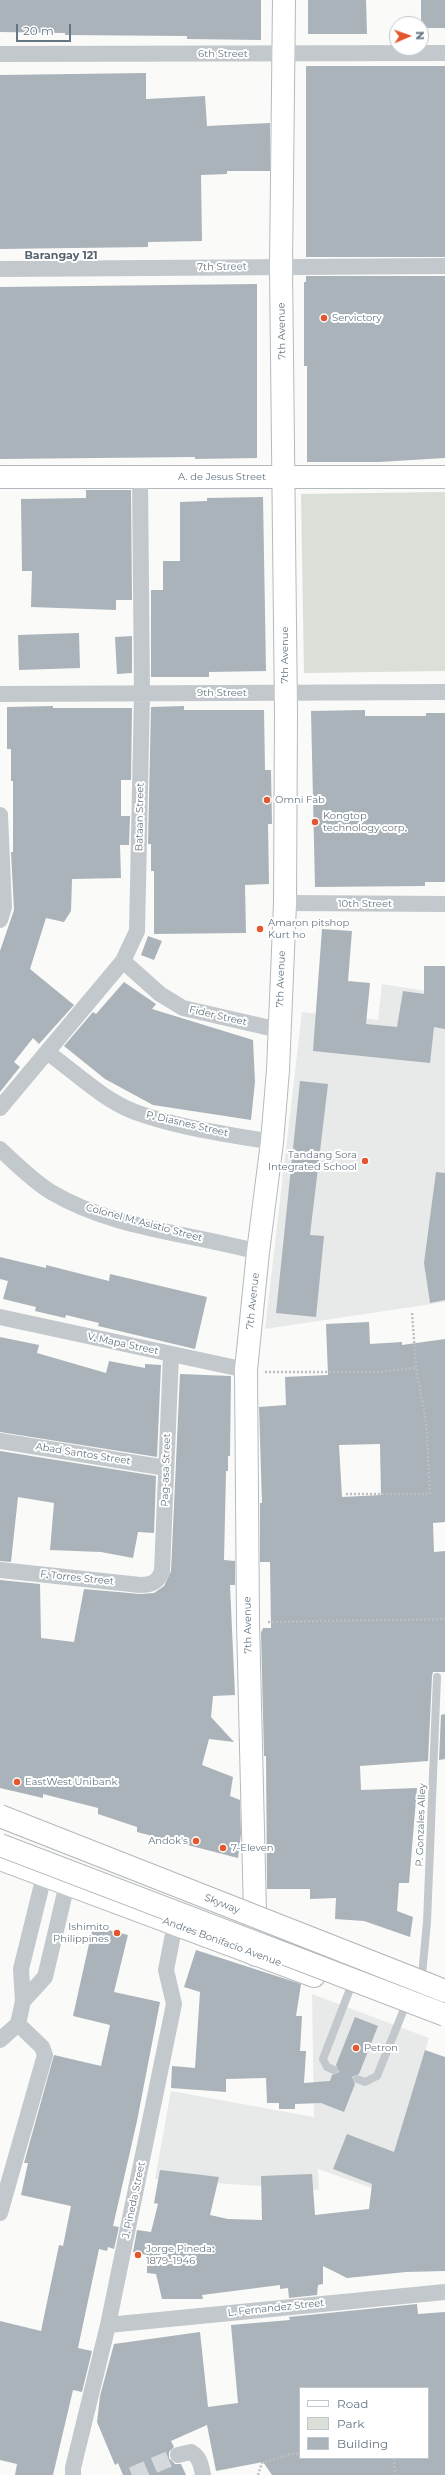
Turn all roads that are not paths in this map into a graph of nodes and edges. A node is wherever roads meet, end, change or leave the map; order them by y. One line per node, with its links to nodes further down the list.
1 (284, 0): 4 (main road, 7th Avenue)
2 (445, 53): 4 (street, 6th Street)
3 (0, 54): 4 (street, 6th Street)
4 (283, 54): 6 (main road, 7th Avenue)
5 (445, 266): 6 (street, 7th Street)
6 (281, 267): 7 (street, 7th Street); 9 (main road, 7th Avenue)
7 (0, 269)
8 (140, 477): 9 (main road, A. de Jesus Street); 11 (main road, A. de Jesus Street); 15 (street, Bataan Street)
9 (284, 477): 10 (main road, A. de Jesus Street); 13 (main road, 7th Avenue)
10 (445, 477)
11 (0, 478)
12 (445, 692): 13 (street, 9th Street)
13 (285, 693): 15 (street, 9th Street); 17 (main road, 7th Avenue)
14 (0, 694): 15 (street, 9th Street)
15 (142, 694): 20 (street, Bataan Street)
16 (0, 815): 19 (street)
17 (284, 904): 18 (street, 10th Street); 21 (main road, 7th Avenue)
18 (445, 904)
19 (0, 920)
20 (123, 961): 21 (street, Fider Street); 22 (street, Bataan Street)
21 (279, 1030): 24 (main road, 7th Avenue)
22 (48, 1052): 23 (street, Bataan Street); 24 (street, P. Diasnes Street)
23 (0, 1108)
24 (272, 1142): 26 (main road, 7th Avenue)
25 (0, 1149): 26 (street, Colonel M. Asistio Street)
26 (258, 1252): 29 (main road, 7th Avenue)
27 (0, 1318): 28 (street, V. Mapa Street)
28 (171, 1355): 29 (street, V. Mapa Street); 31 (street, Pag-asa Street)
29 (246, 1370): 40 (main road, 7th Avenue)
30 (0, 1441): 31 (street, Abad Santos Street)
31 (166, 1468): 33 (street, Pag-asa Street)
32 (0, 1570): 33 (street, F. Torres Street)
33 (154, 1583)
34 (437, 1677): 43 (lane, P. Gonzales Alley)
35 (0, 1817): 40 (main road); 46 (main road, Skyway, bridge)
36 (0, 1845): 49 (main road, bridge)
37 (0, 1858): 38 (main road, Andres Bonifacio Avenue)
38 (44, 1876): 39 (main road, Andres Bonifacio Avenue); 47 (street)
39 (67, 1884): 41 (main road, Andres Bonifacio Avenue); 47 (street)
40 (255, 1913): 42 (main road, 7th Avenue); 43 (main road)
41 (174, 1924): 42 (main road, Andres Bonifacio Avenue); 57 (street, J. Pineda Street)
42 (256, 1955): 45 (main road, Andres Bonifacio Avenue)
43 (422, 1975): 44 (main road)
44 (445, 1983)
45 (350, 1989): 48 (main road, Andres Bonifacio Avenue); 53 (lane)
46 (445, 1991)
47 (23, 2001): 50 (street)
48 (404, 2009): 51 (main road, Andres Bonifacio Avenue); 54 (lane)
49 (445, 2015)
50 (18, 2024): 52 (street); 55 (street)
51 (445, 2025)
52 (0, 2040)
53 (334, 2070)
54 (357, 2079)
55 (0, 2213)
56 (445, 2292): 57 (street, L. Fernandez Street)
57 (108, 2325): 59 (street, J. Pineda Street)
58 (178, 2455): 60 (street)
59 (73, 2475)
60 (203, 2475)

